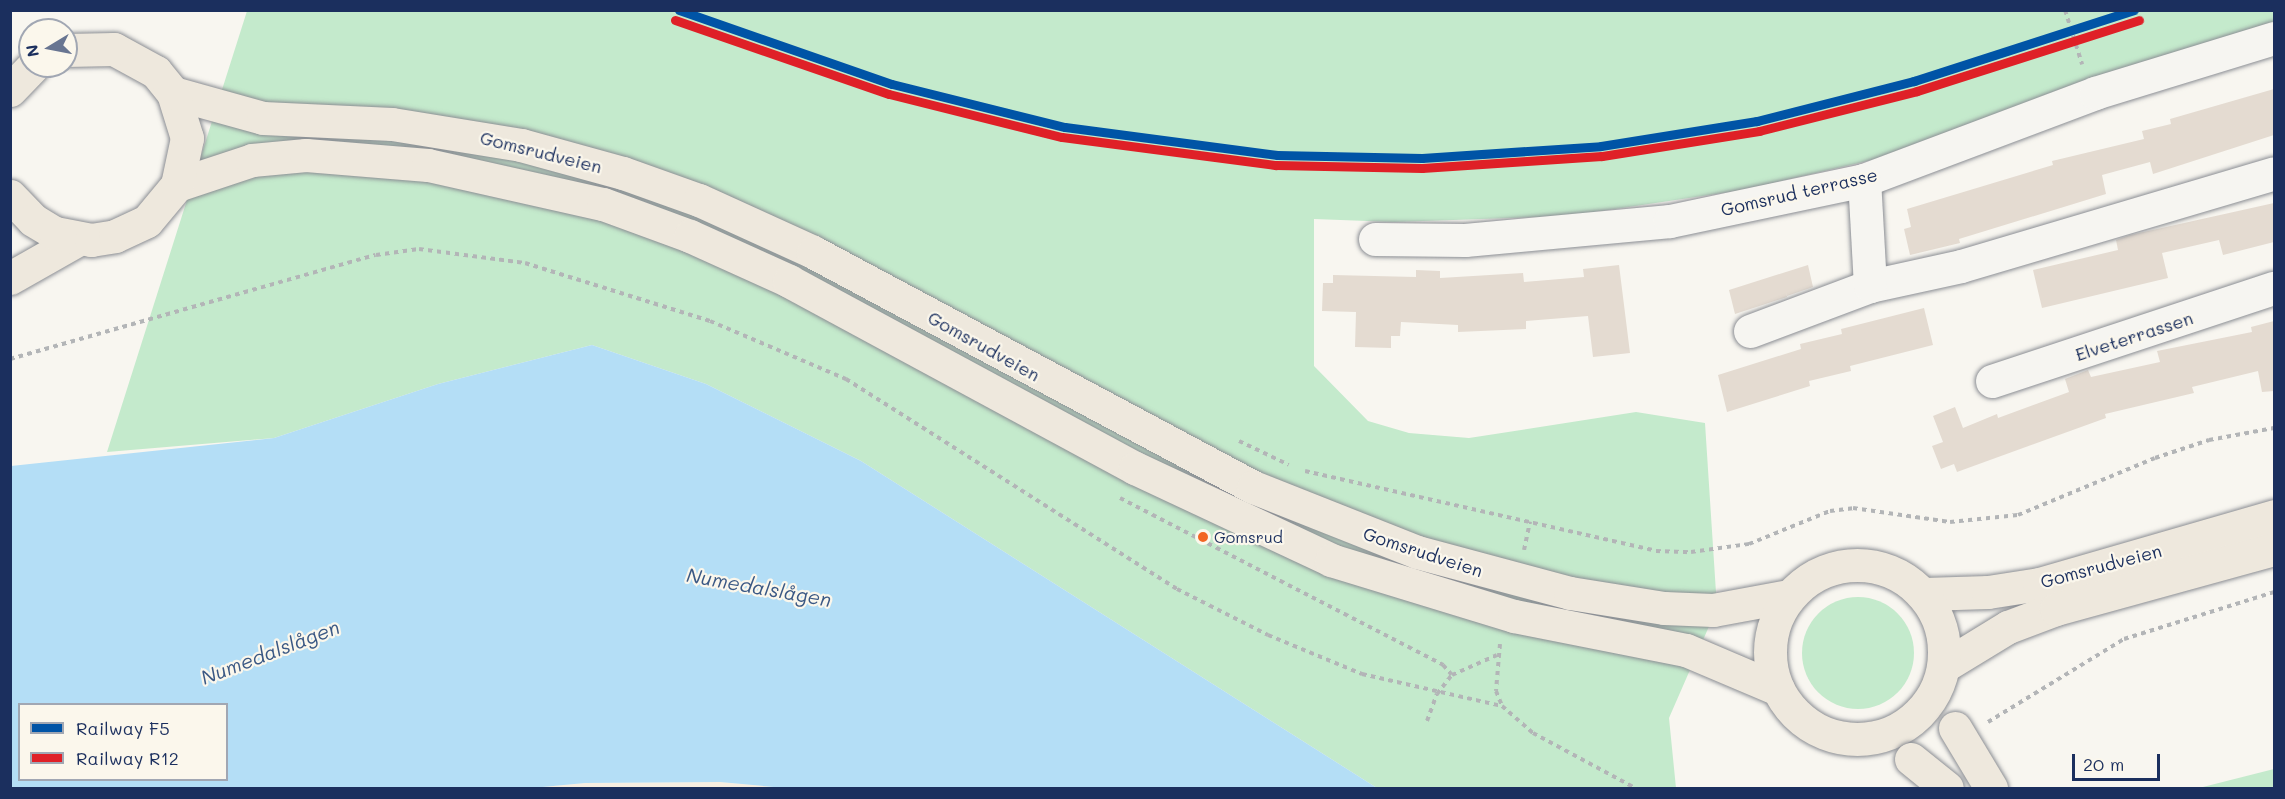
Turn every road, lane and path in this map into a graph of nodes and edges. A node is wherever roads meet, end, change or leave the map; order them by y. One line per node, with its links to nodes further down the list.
1 (2065, 10): 7 (path)
2 (2274, 38): 7 (street, Gomsrud terrasse)
3 (78, 50): 6 (main road)
4 (22, 78): 5 (main road)
5 (10, 90)
6 (173, 93): 10 (main road); 29 (main road, Gomsrudveien)
7 (2095, 93): 9 (street, Gomsrud terrasse)
8 (2274, 173): 15 (street)
9 (1864, 180): 13 (street, Gomsrud terrasse); 15 (street)
10 (177, 185): 12 (main road); 34 (main road, Gomsrudveien)
11 (10, 196): 12 (main road)
12 (78, 239): 14 (main road)
13 (1375, 239)
14 (10, 278)
15 (1870, 286): 17 (street)
16 (2274, 288): 19 (street, Elveterrassen)
17 (1750, 331)
18 (10, 359): 35 (path)
19 (1992, 381)
20 (2274, 428): 24 (path)
21 (1227, 435): 24 (path)
22 (1116, 496): 33 (path)
23 (2274, 516): 28 (main road, Gomsrudveien)
24 (1530, 522): 26 (path)
25 (2274, 549): 32 (main road, Gomsrudveien)
26 (1523, 556)
27 (2274, 592): 38 (path)
28 (1924, 594): 29 (main road); 32 (main road)
29 (1790, 596): 34 (main road)
30 (1501, 640): 31 (path)
31 (1497, 655): 33 (path); 36 (path)
32 (1942, 672): 38 (main road); 39 (main road)
33 (1452, 675): 35 (path)
34 (1778, 689): 39 (main road)
35 (1437, 694): 36 (path); 37 (path)
36 (1502, 706): 40 (path)
37 (1426, 721)
38 (1970, 726): 42 (main road, bridge)
39 (1869, 739): 41 (main road, bridge)
40 (1635, 789)
41 (1947, 789)
42 (1991, 789)

